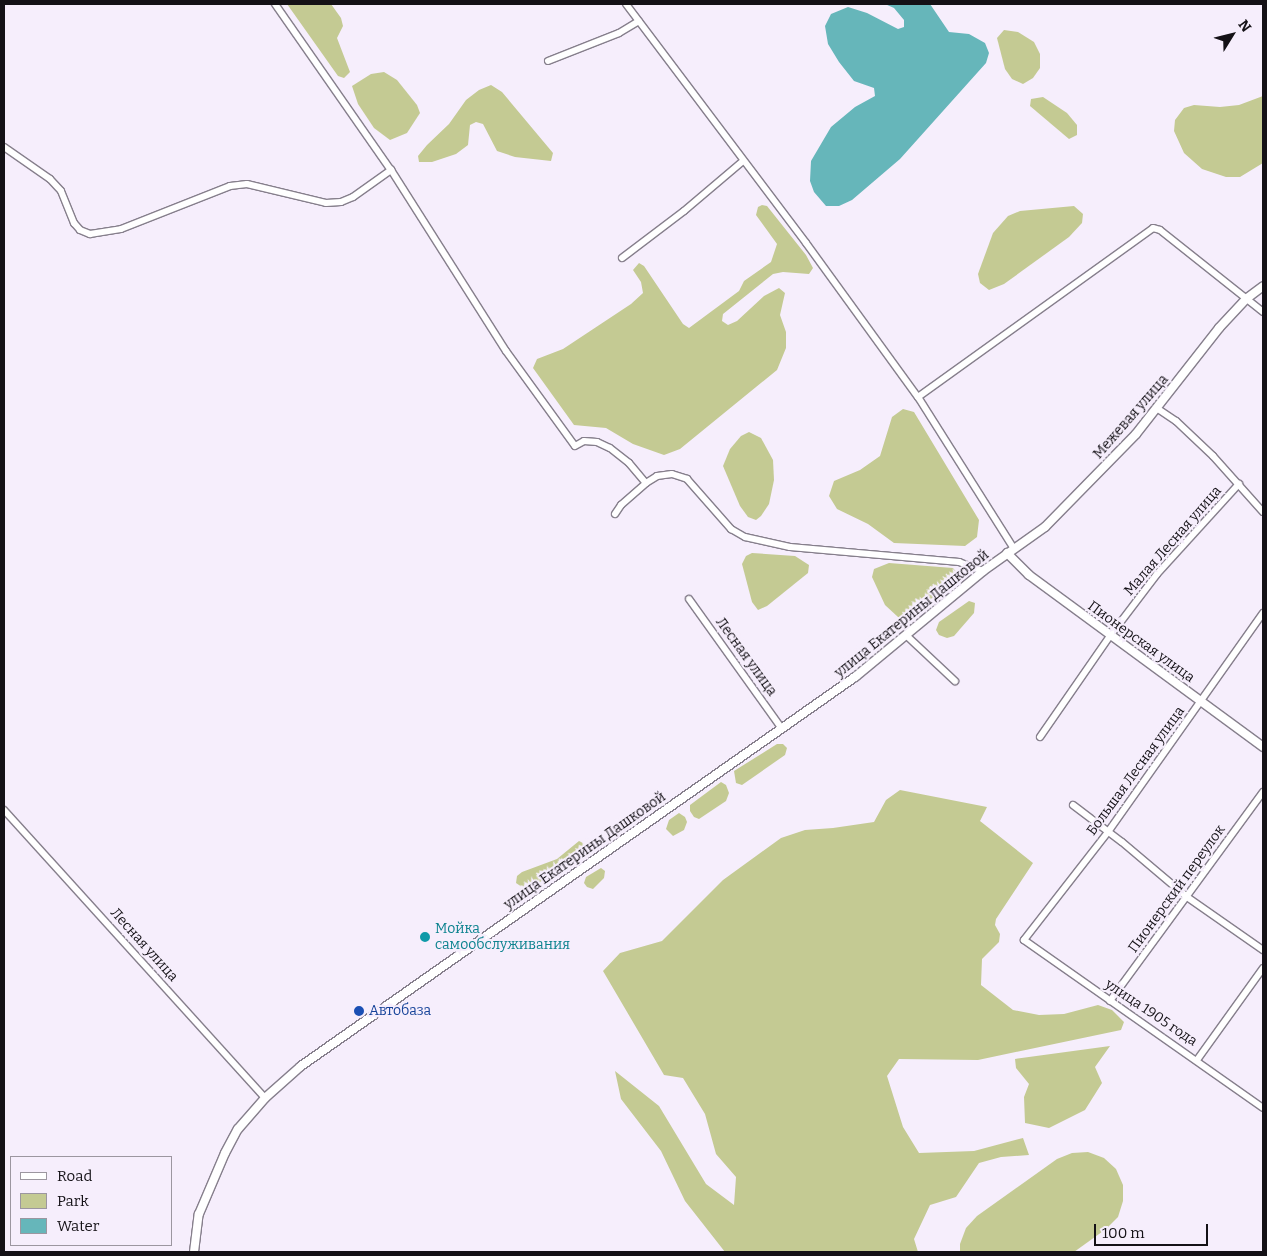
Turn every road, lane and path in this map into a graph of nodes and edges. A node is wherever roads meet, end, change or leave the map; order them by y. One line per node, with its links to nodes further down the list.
1 (275, 4): 7 (street)
2 (626, 4): 3 (street)
3 (639, 21): 4 (street); 6 (street)
4 (548, 61)
5 (4, 147): 7 (street)
6 (743, 161): 8 (street); 12 (street)
7 (391, 170): 14 (street)
8 (622, 258)
9 (1263, 286): 10 (street, Межевая улица)
10 (1246, 299): 11 (street); 12 (street); 13 (street, Межевая улица)
11 (1263, 312)
12 (918, 398): 18 (street)
13 (1158, 409): 15 (street); 18 (street, Межевая улица)
14 (646, 483): 17 (street); 19 (street)
15 (1239, 484): 16 (street); 23 (street, Малая Лесная улица)
16 (1263, 512)
17 (615, 514)
18 (1011, 551): 19 (street, улица Екатерины Дашковой); 23 (street, Пионерская улица)
19 (983, 571): 22 (street, улица Екатерины Дашковой)
20 (689, 599): 26 (street, Лесная улица)
21 (1263, 614): 25 (street, Большая Лесная улица)
22 (907, 636): 24 (street); 26 (street, улица Екатерины Дашковой)
23 (1110, 636): 25 (street, Пионерская улица); 27 (street, Малая Лесная улица)
24 (955, 681)
25 (1202, 702): 28 (street, Пионерская улица); 32 (street, Большая Лесная улица)
26 (782, 729): 39 (street, улица Екатерины Дашковой)
27 (1040, 737)
28 (1263, 747)
29 (1263, 792): 33 (street, Пионерский переулок)
30 (1073, 805): 32 (street)
31 (4, 810): 39 (street, Лесная улица)
32 (1108, 832): 33 (street); 34 (street, Большая Лесная улица)
33 (1187, 897): 35 (street); 37 (street, Пионерский переулок)
34 (1024, 940): 37 (street, улица 1905 года)
35 (1263, 950)
36 (1263, 968): 38 (street)
37 (1110, 1001): 38 (street, улица 1905 года)
38 (1197, 1060): 40 (street, улица 1905 года)
39 (265, 1098): 41 (street, улица Екатерины Дашковой)
40 (1263, 1108)
41 (194, 1252)

